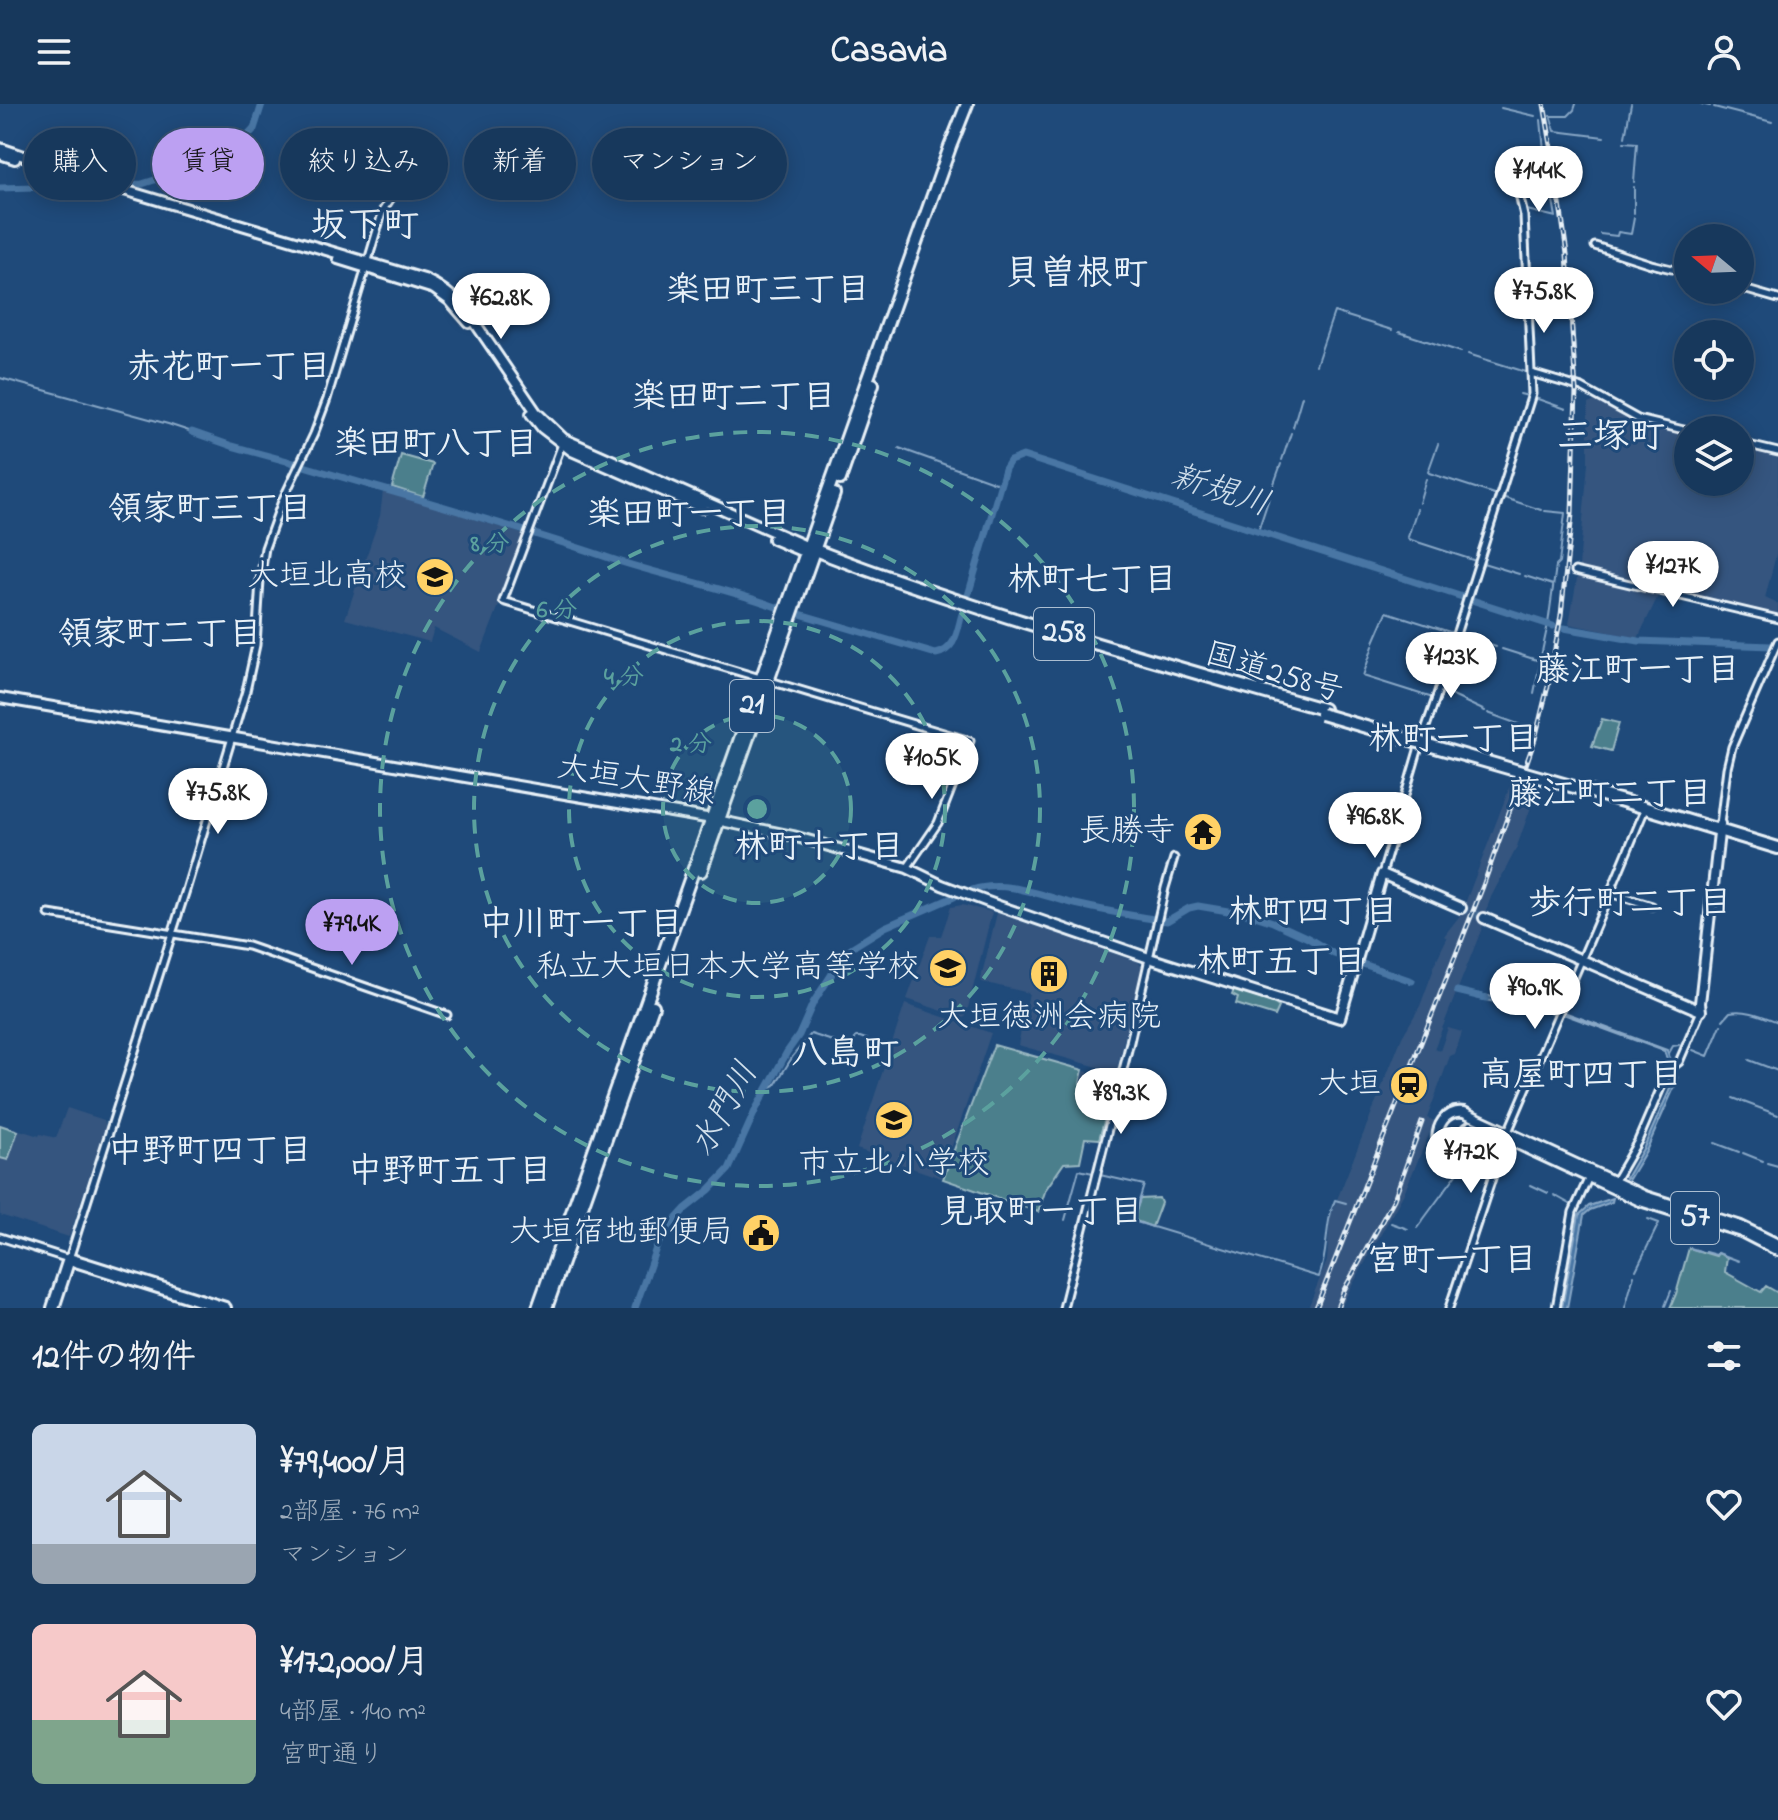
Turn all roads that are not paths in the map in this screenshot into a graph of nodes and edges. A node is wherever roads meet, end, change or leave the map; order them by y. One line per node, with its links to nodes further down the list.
1 (967, 104): 20 (highway, 21)
2 (974, 104): 20 (highway, 21)
3 (0, 148): 5 (main road)
4 (0, 154): 6 (main road)
5 (24, 158)
6 (24, 161)
7 (1514, 171): 15 (street)
8 (136, 196): 11 (main road)
9 (390, 200): 11 (street)
10 (1595, 246): 12 (street)
11 (367, 265): 17 (main road); 26 (street)
12 (1674, 270)
13 (1754, 292): 14 (street)
14 (1778, 299)
15 (1531, 373): 16 (street); 35 (street)
16 (1674, 428)
17 (563, 442): 20 (main road); 24 (street)
18 (1754, 446): 19 (street)
19 (1778, 452)
20 (810, 552): 24 (highway, 21); 27 (highway, 国道258号 / 258, bridge)
21 (1575, 571): 22 (street)
22 (1778, 619)
23 (1777, 645): 30 (street)
24 (765, 680): 29 (highway, 21); 34 (street)
25 (0, 698): 26 (main road, 大垣大野線)
26 (233, 737): 29 (main road, 大垣大野線); 41 (street)
27 (1626, 800): 28 (highway, 国道258号 / 258); 30 (highway, 国道258号 / 258)
28 (1645, 808): 30 (highway, 国道258号 / 258); 36 (street)
29 (715, 820): 34 (main road, 大垣大野線); 56 (highway, 21); 57 (highway, 21)
30 (1720, 827): 31 (highway, 国道258号 / 258); 32 (highway, 国道258号 / 258); 44 (main road)
31 (1778, 842)
32 (1778, 848)
33 (1174, 858): 42 (street)
34 (907, 868): 42 (main road, 大垣大野線)
35 (1382, 874): 38 (main road); 42 (main road, 大垣大野線)
36 (1610, 893): 37 (street); 43 (street)
37 (1652, 906)
38 (1461, 908)
39 (49, 914): 41 (street)
40 (1484, 918): 43 (main road)
41 (173, 933): 45 (street); 53 (street)
42 (1149, 958): 58 (street)
43 (1582, 959): 44 (main road); 47 (street)
44 (1701, 1011): 49 (street)
45 (447, 1015)
46 (1474, 1122): 46 (main road); 47 (main road, 57)
47 (1507, 1136): 48 (main road, 57); 59 (street)
48 (1590, 1175): 49 (main road, 57); 60 (street)
49 (1613, 1186): 51 (main road, 57); 52 (main road, 57)
50 (0, 1237): 53 (street)
51 (1778, 1244)
52 (1778, 1251)
53 (69, 1259): 54 (highway); 55 (highway)
54 (53, 1308)
55 (225, 1308)
56 (538, 1308)
57 (546, 1308)
58 (1063, 1308)
59 (1449, 1308)
60 (1556, 1308)

